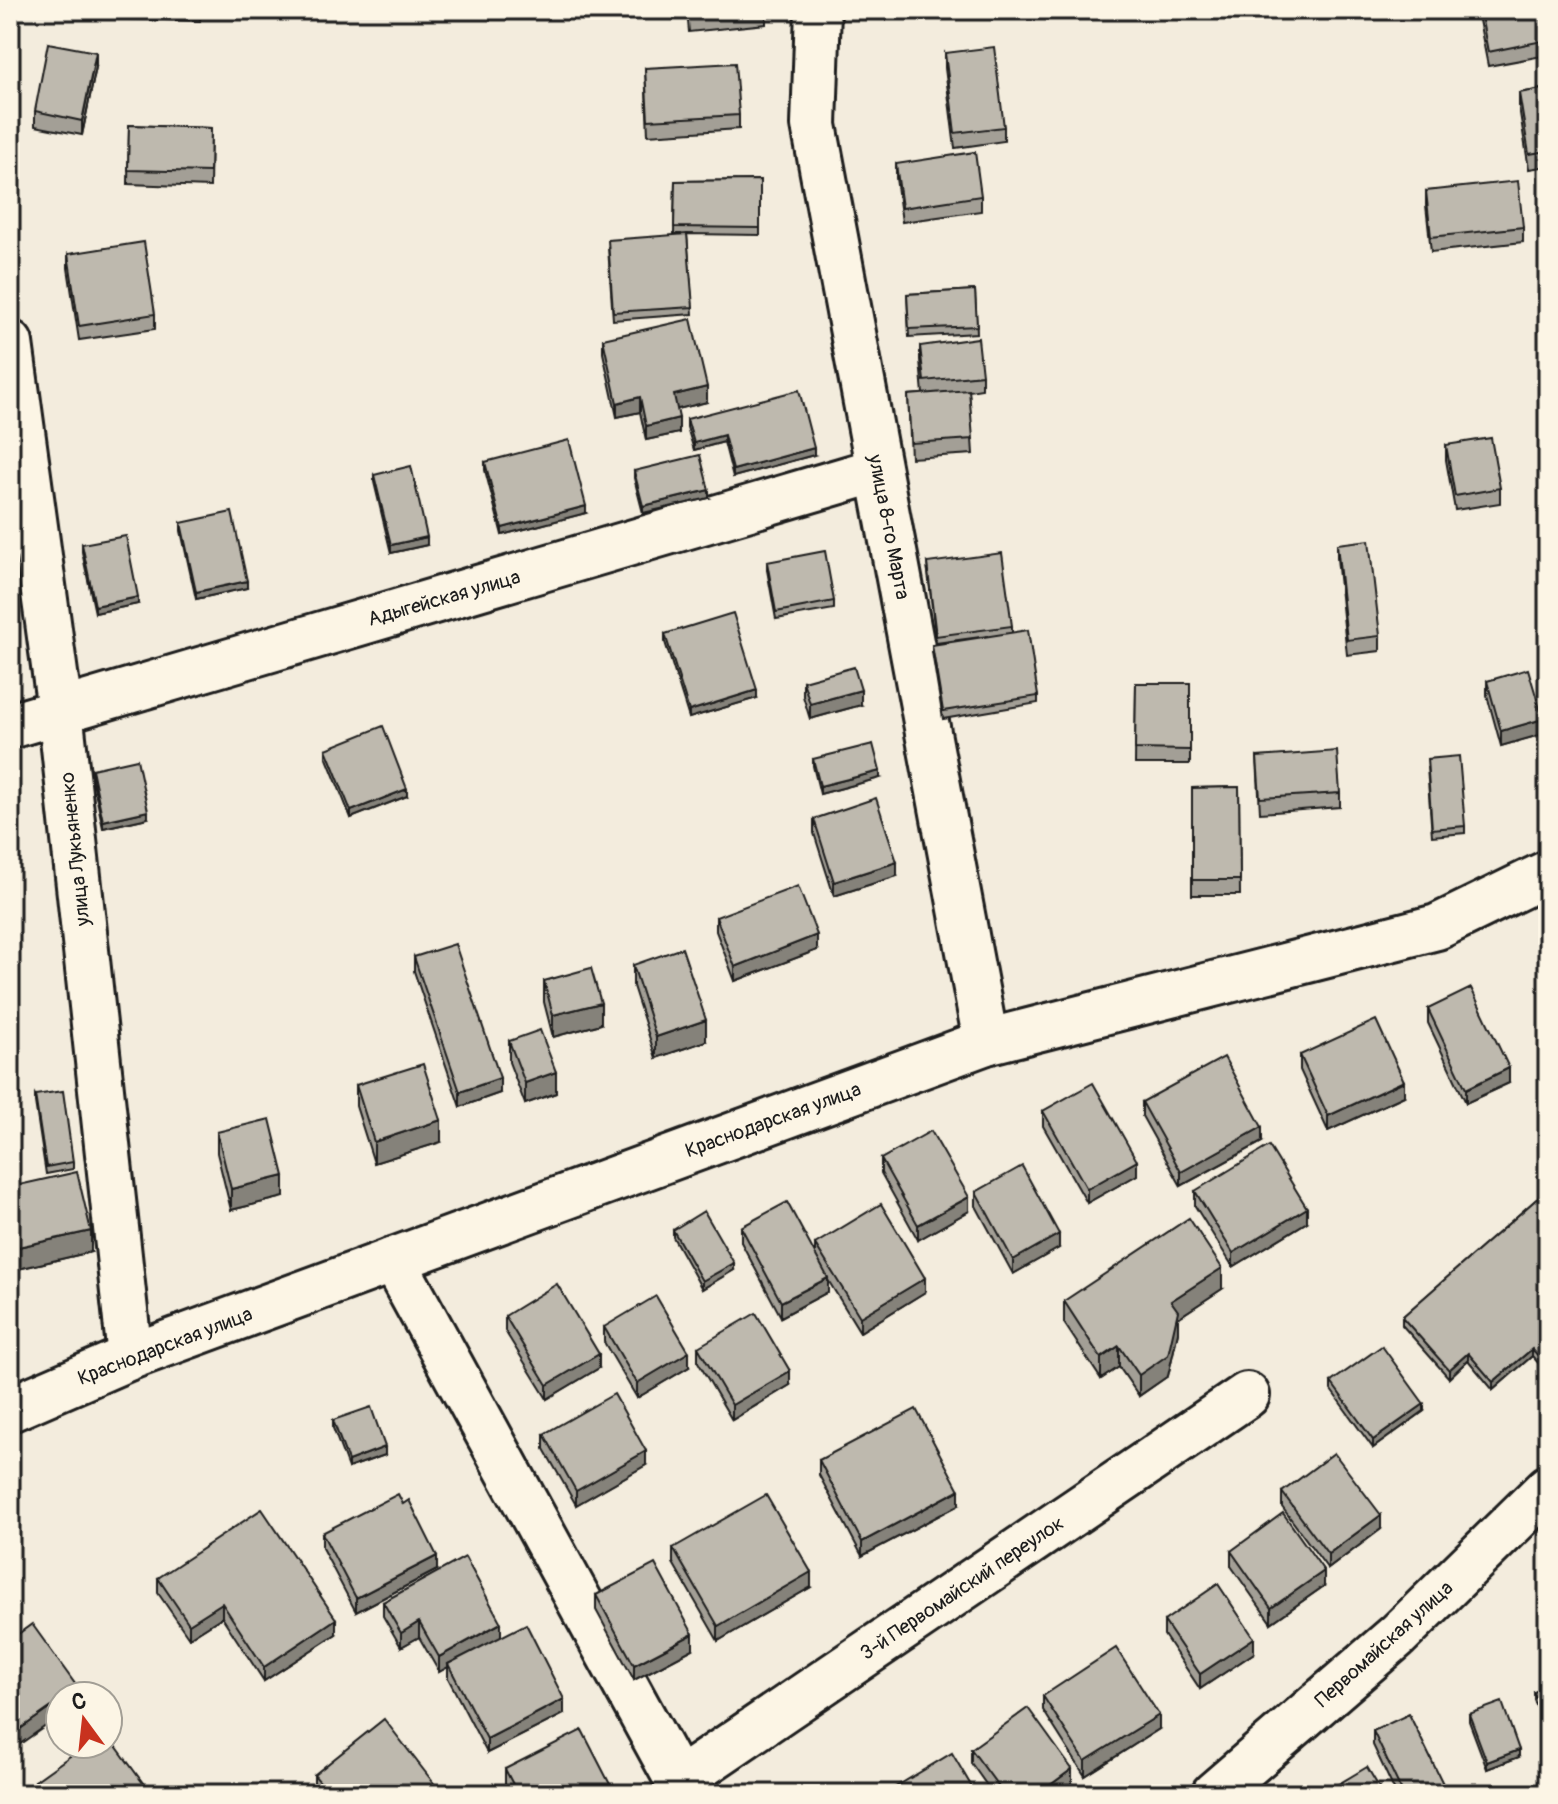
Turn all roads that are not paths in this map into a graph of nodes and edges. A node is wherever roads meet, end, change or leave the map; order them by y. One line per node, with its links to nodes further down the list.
1 (818, 10): 3 (street, улица 8-го Марта)
2 (10, 343): 4 (street, улица Лукьяненко)
3 (878, 470): 4 (street, Адыгейская улица); 7 (street, улица 8-го Марта)
4 (60, 710): 5 (street, Адыгейская улица); 9 (street, улица Лукьяненко)
5 (10, 726)
6 (1548, 873): 7 (street, Краснодарская улица)
7 (986, 1042): 8 (street, Краснодарская улица)
8 (393, 1260): 9 (street, Краснодарская улица); 13 (street)
9 (130, 1357): 11 (street, Краснодарская улица)
10 (1247, 1395): 13 (street, 3-й Первомайский переулок)
11 (10, 1409)
12 (1548, 1488): 14 (street, Первомайская улица)
13 (681, 1788)
14 (1214, 1794)

